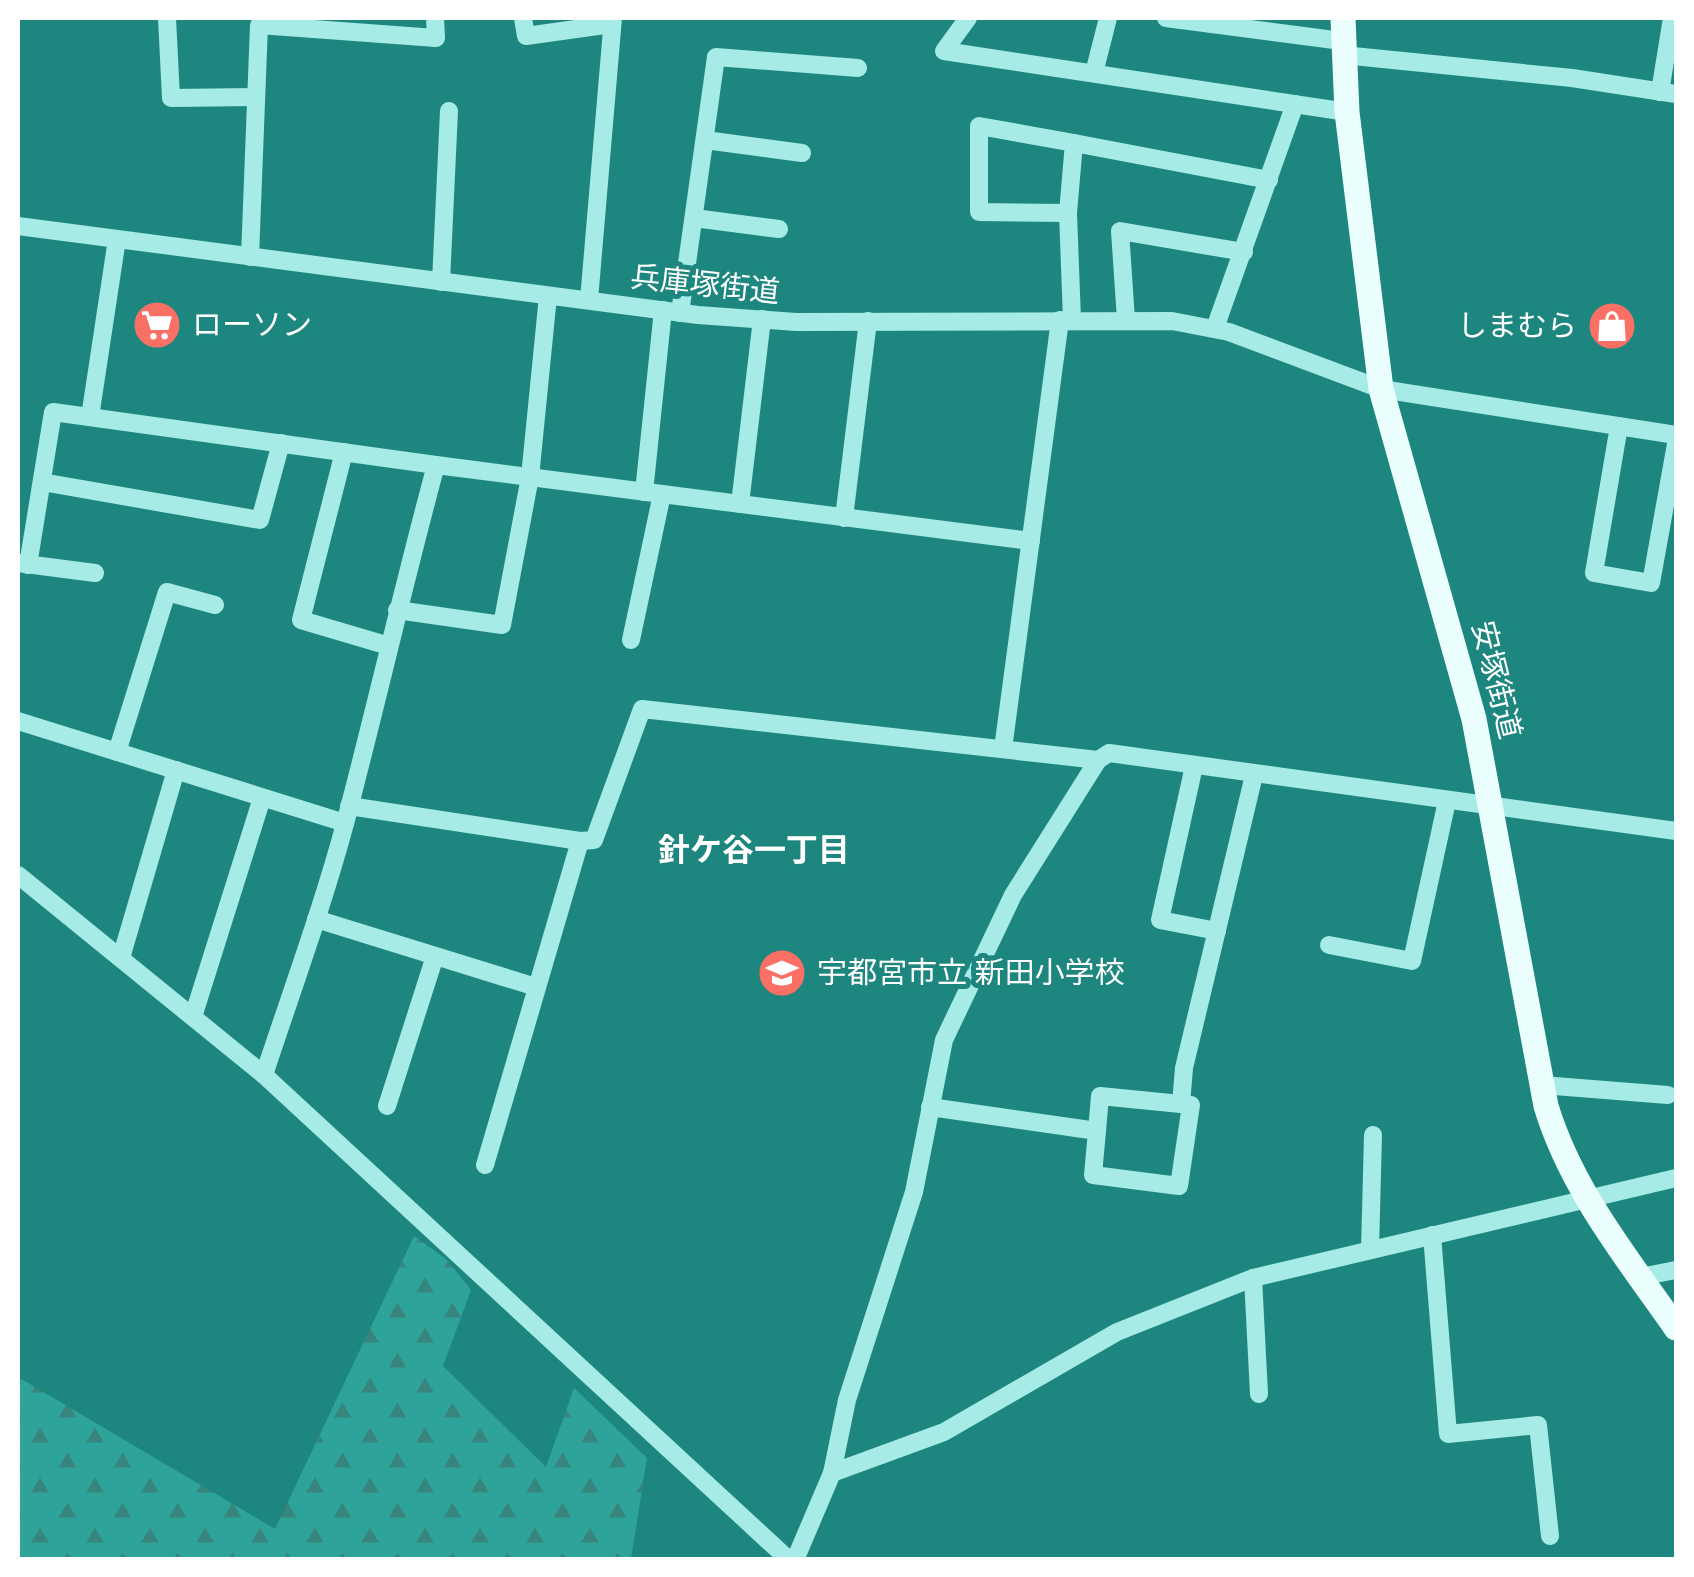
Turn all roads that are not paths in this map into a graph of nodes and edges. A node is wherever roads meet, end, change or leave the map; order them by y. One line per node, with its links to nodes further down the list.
1 (166, 18): 15 (street)
2 (435, 18): 10 (street)
3 (523, 18): 9 (street)
4 (968, 18): 13 (street)
5 (1108, 18): 13 (street)
6 (1166, 18): 11 (street)
7 (1672, 18): 14 (street)
8 (259, 21): 10 (street); 15 (street)
9 (612, 21): 32 (street)
10 (338, 24)
11 (1343, 38): 14 (street); 18 (main road, 安塚街道)
12 (858, 68): 19 (street)
13 (1094, 74): 16 (street)
14 (1668, 93)
15 (256, 98): 29 (street)
16 (1295, 104): 18 (street); 22 (street)
17 (449, 111): 30 (street)
18 (1347, 112): 39 (main road, 安塚街道)
19 (705, 140): 21 (street); 24 (street)
20 (1074, 143): 22 (street); 23 (street); 23 (street)
21 (802, 153)
22 (1269, 180): 28 (street)
23 (1068, 213): 35 (street)
24 (694, 218): 26 (street); 33 (street)
25 (18, 226): 27 (street, 兵庫塚街道)
26 (779, 229)
27 (117, 239): 29 (street, 兵庫塚街道); 40 (street)
28 (1244, 252): 36 (street); 38 (street)
29 (250, 257): 30 (street, 兵庫塚街道)
30 (441, 282): 31 (street, 兵庫塚街道)
31 (548, 296): 32 (street, 兵庫塚街道); 47 (street)
32 (589, 300): 33 (street, 兵庫塚街道)
33 (672, 312): 34 (street, 兵庫塚街道); 49 (street)
34 (762, 320): 37 (street, 兵庫塚街道); 50 (street)
35 (1066, 320): 36 (street, 兵庫塚街道); 37 (street, 兵庫塚街道); 52 (street)
36 (1126, 320): 38 (street, 兵庫塚街道)
37 (868, 322): 51 (street)
38 (1215, 328): 39 (street, 兵庫塚街道)
39 (1381, 389): 41 (street, 兵庫塚街道); 68 (main road, 安塚街道)
40 (90, 417): 43 (street); 48 (street)
41 (1620, 426): 42 (street, 兵庫塚街道); 44 (street)
42 (1676, 434)
43 (281, 444): 45 (street); 48 (street)
44 (1676, 444)
45 (344, 452): 46 (street); 58 (street)
46 (436, 465): 47 (street); 56 (street)
47 (530, 476): 49 (street); 56 (street)
48 (42, 482): 53 (street)
49 (653, 493): 50 (street); 57 (street)
50 (740, 504): 51 (street)
51 (844, 518): 52 (street)
52 (1031, 542): 60 (street)
53 (23, 564): 54 (street)
54 (95, 573)
55 (215, 605): 61 (street)
56 (397, 610): 58 (street)
57 (631, 640)
58 (389, 646): 69 (street)
59 (18, 721): 61 (street)
60 (1002, 749): 62 (street); 71 (street)
61 (117, 752): 64 (street)
62 (1098, 760): 63 (street); 85 (street)
63 (1194, 766): 65 (street); 74 (street)
64 (176, 770): 66 (street); 77 (street)
65 (1254, 775): 67 (street); 74 (street)
66 (262, 798): 69 (street); 79 (street)
67 (1447, 801): 68 (street); 75 (street)
68 (1492, 808): 70 (street); 81 (main road, 安塚街道)
69 (347, 815): 71 (street); 73 (street)
70 (1676, 831)
71 (580, 842): 78 (street)
72 (18, 875): 77 (street)
73 (316, 919): 76 (street); 80 (street)
74 (1217, 931): 83 (street)
75 (1329, 945)
76 (435, 956): 78 (street); 84 (street)
77 (121, 958): 79 (street)
78 (536, 987): 88 (street)
79 (193, 1017): 80 (street)
80 (264, 1075): 100 (street)
81 (1542, 1086): 82 (street); 90 (main road, 安塚街道)
82 (1668, 1095)
83 (1181, 1104): 86 (street); 86 (street)
84 (387, 1106)
85 (930, 1108): 86 (street); 98 (street)
86 (1097, 1131)
87 (1373, 1135): 92 (street)
88 (484, 1165)
89 (1676, 1178): 90 (street)
90 (1587, 1198): 91 (street); 94 (main road, 安塚街道)
91 (1432, 1235): 92 (street); 99 (street)
92 (1370, 1250): 95 (street)
93 (1676, 1270): 94 (street)
94 (1640, 1277): 96 (main road, 安塚街道)
95 (1253, 1278): 97 (street); 98 (street)
96 (1676, 1328)
97 (1258, 1394)
98 (832, 1473): 100 (street)
99 (1550, 1536)
100 (792, 1560)

